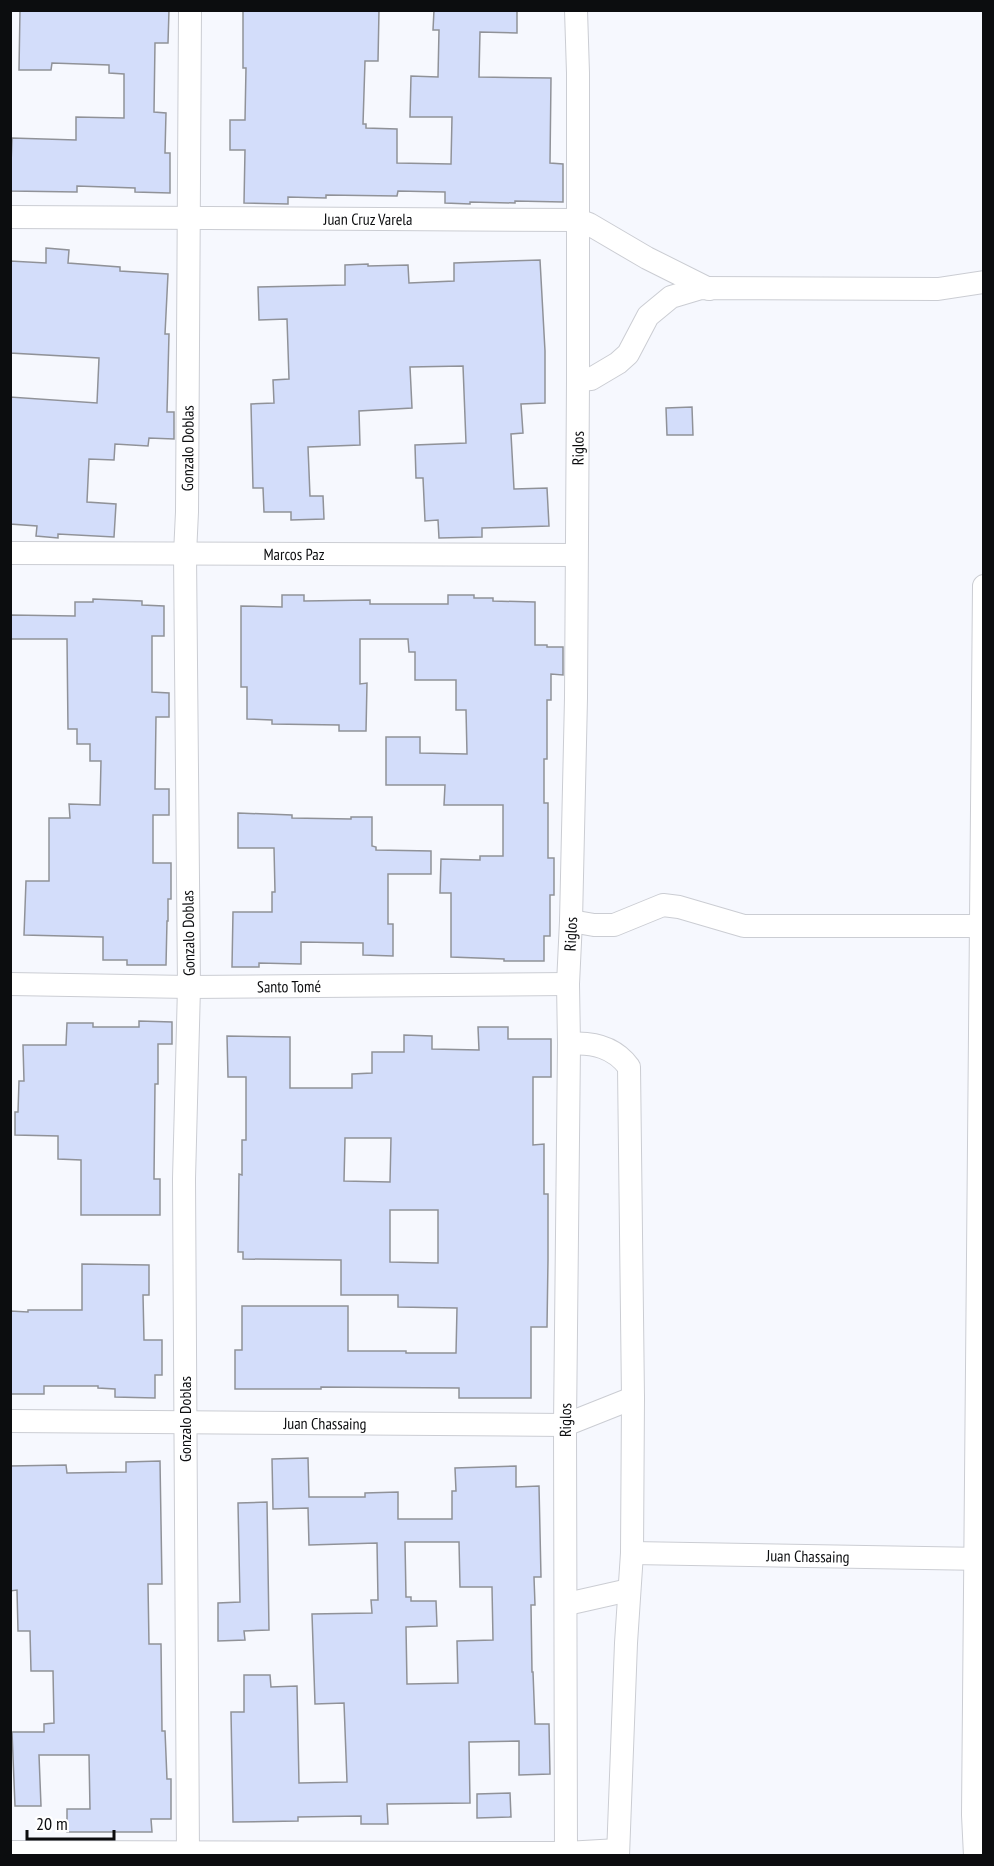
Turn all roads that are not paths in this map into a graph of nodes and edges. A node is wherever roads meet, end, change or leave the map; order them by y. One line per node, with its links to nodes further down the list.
1 (190, 10): 4 (street, Gonzalo Doblas)
2 (576, 10): 5 (street, Riglos)
3 (10, 217): 4 (street, Juan Cruz Varela)
4 (190, 217): 5 (street, Juan Cruz Varela); 10 (street, Gonzalo Doblas)
5 (578, 220): 7 (street, Juan Cruz Varela); 8 (street, Riglos)
6 (984, 282): 7 (street)
7 (709, 289): 8 (street)
8 (578, 380): 11 (street, Riglos)
9 (10, 553): 10 (street, Marcos Paz)
10 (185, 554): 11 (street, Marcos Paz); 17 (street, Gonzalo Doblas)
11 (576, 555): 13 (street, Riglos)
12 (984, 586): 14 (street)
13 (572, 921): 14 (street); 16 (street, Riglos)
14 (982, 926): 24 (street)
15 (10, 984): 17 (street, Santo Tomé)
16 (568, 984): 17 (street, Santo Tomé); 18 (street, Riglos)
17 (189, 987): 21 (street, Gonzalo Doblas)
18 (569, 1044): 19 (street); 22 (street, Riglos)
19 (633, 1398): 22 (street, Juan Chassaing); 23 (street)
20 (10, 1421): 21 (street, Juan Chassaing)
21 (184, 1421): 22 (street, Juan Chassaing); 29 (street, Gonzalo Doblas)
22 (566, 1425): 26 (street, Riglos)
23 (632, 1553): 24 (street, Juan Chassaing); 25 (street)
24 (980, 1559): 31 (street)
25 (629, 1590): 26 (street); 28 (street)
26 (567, 1604): 30 (street, Riglos)
27 (10, 1852): 29 (street)
28 (618, 1853): 30 (street)
29 (188, 1854): 30 (street)
30 (566, 1854)
31 (975, 1856)

